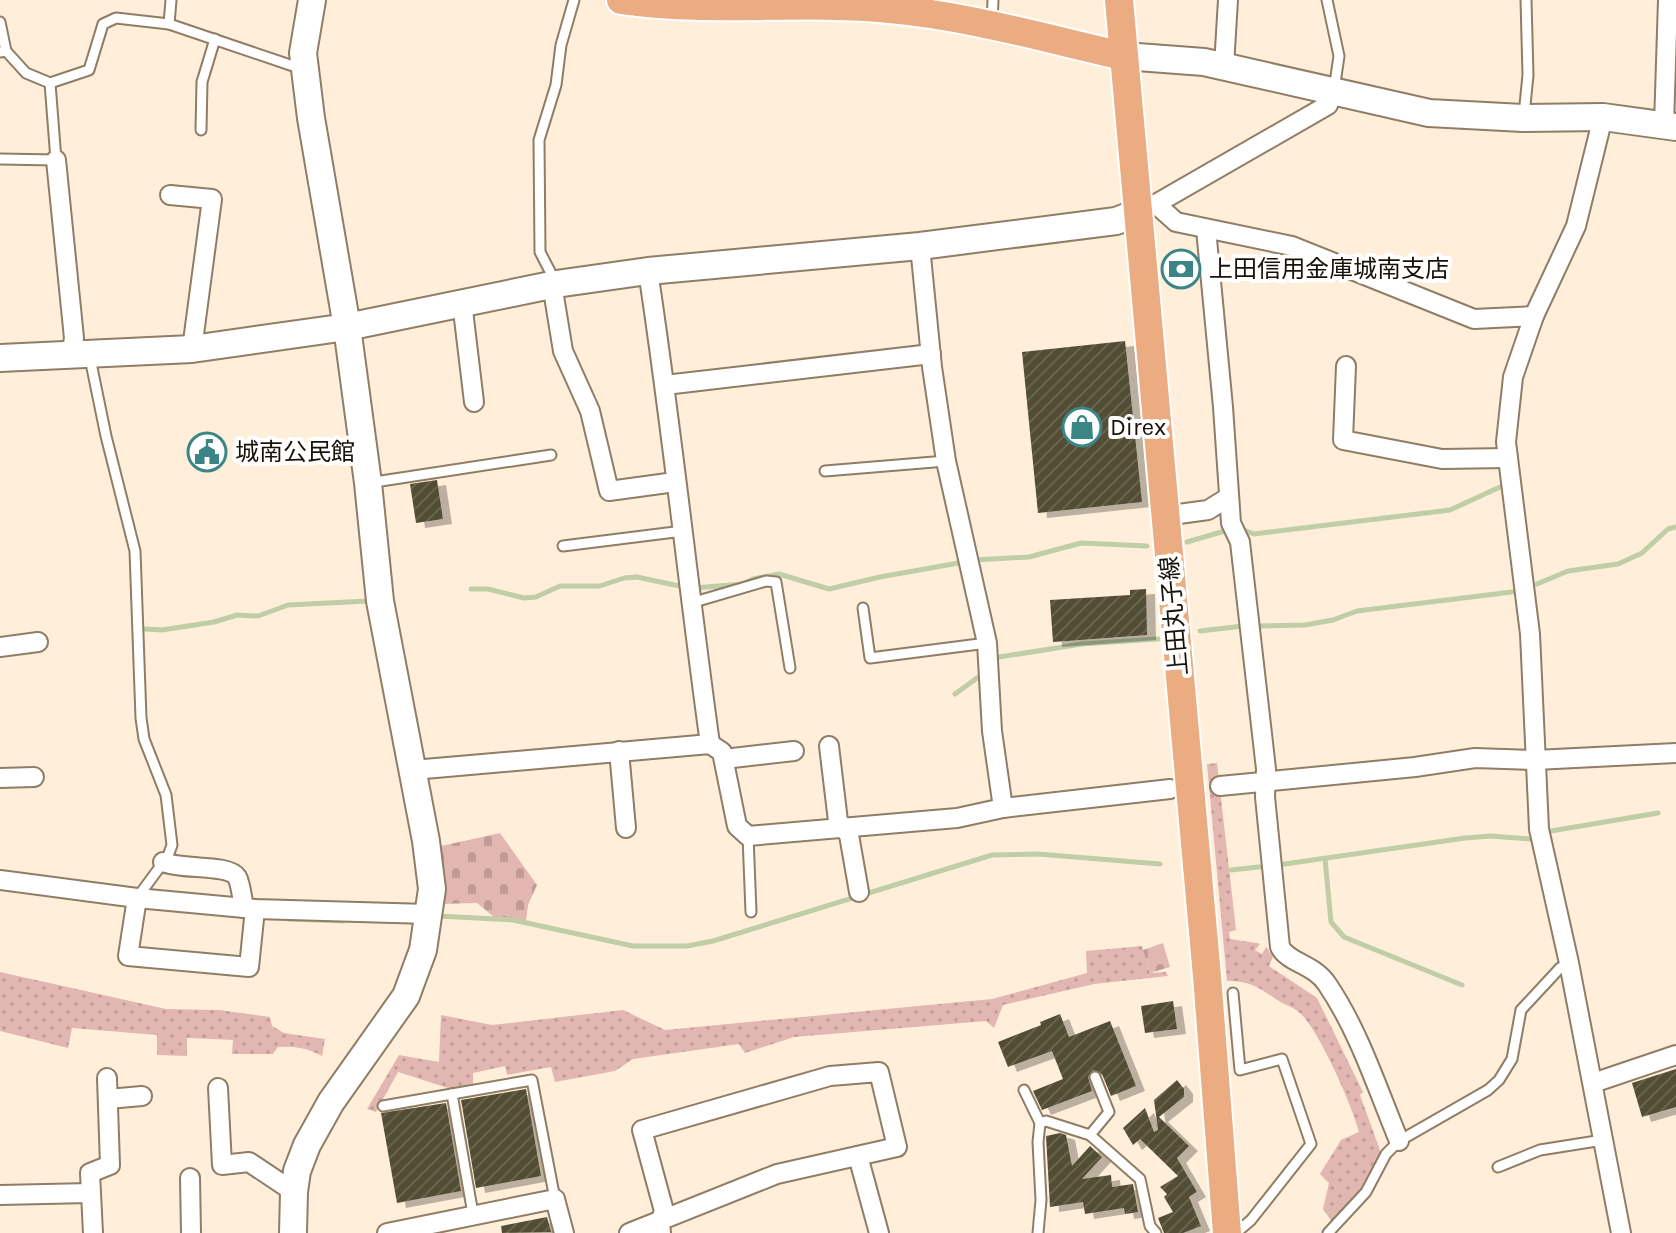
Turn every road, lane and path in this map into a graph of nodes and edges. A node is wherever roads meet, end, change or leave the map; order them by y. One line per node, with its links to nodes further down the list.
1 (171, 0): 14 (lane)
2 (312, 0): 19 (street)
3 (574, 0): 33 (lane)
4 (621, 0): 11 (main road)
5 (1119, 0): 17 (main road, 上田丸子線)
6 (1228, 0): 18 (street)
7 (1327, 0): 21 (lane)
8 (1526, 0): 23 (lane)
9 (1668, 0): 24 (street)
10 (836, 3): 11 (main road); 12 (main road)
11 (755, 4)
12 (992, 13): 17 (main road)
13 (0, 22): 16 (lane)
14 (169, 24): 15 (lane); 20 (lane)
15 (215, 39): 19 (lane); 25 (lane)
16 (3, 52): 20 (lane)
17 (1124, 56): 18 (street); 29 (main road, 上田丸子線)
18 (1224, 66): 21 (street)
19 (305, 70): 36 (street)
20 (50, 83): 27 (lane)
21 (1334, 90): 23 (street); 29 (street)
22 (1603, 117): 23 (street); 24 (street); 35 (street)
23 (1523, 118)
24 (1670, 126)
25 (201, 130)
26 (0, 159): 27 (lane)
27 (56, 160): 39 (street)
28 (170, 195): 37 (street)
29 (1147, 209): 30 (street); 31 (street); 51 (main road, 上田丸子線)
30 (1206, 229): 35 (street); 50 (street)
31 (920, 246): 32 (street); 38 (street)
32 (648, 271): 33 (street); 42 (street)
33 (554, 284): 34 (street); 48 (street)
34 (462, 302): 36 (street); 43 (street)
35 (1534, 316): 45 (street)
36 (347, 327): 37 (street); 49 (street)
37 (192, 349): 39 (street)
38 (931, 354): 42 (street); 46 (street)
39 (80, 355): 40 (street); 77 (lane)
40 (0, 358)
41 (1346, 366): 45 (street)
42 (665, 385): 48 (street)
43 (474, 402)
44 (551, 455): 49 (lane)
45 (1508, 458): 66 (street)
46 (946, 461): 47 (lane); 57 (street)
47 (825, 471)
48 (675, 482): 52 (street)
49 (368, 483): 67 (street)
50 (1229, 497): 51 (street); 70 (street)
51 (1164, 516): 120 (main road, 上田丸子線)
52 (683, 531): 53 (lane); 54 (street)
53 (563, 546)
54 (691, 603): 59 (lane); 60 (street)
55 (863, 608): 57 (lane)
56 (38, 642): 58 (street)
57 (987, 643): 73 (street)
58 (0, 647)
59 (790, 668)
60 (710, 744): 62 (street); 65 (street)
61 (829, 746): 74 (street)
62 (619, 751): 67 (street); 75 (street)
63 (794, 751): 65 (street)
64 (1676, 753): 66 (street)
65 (724, 759): 76 (street)
66 (1535, 760): 70 (street); 84 (street)
67 (413, 770): 83 (street)
68 (34, 777): 69 (street)
69 (0, 778)
70 (1265, 784): 71 (street); 99 (street)
71 (1220, 786)
72 (1170, 789): 73 (street)
73 (1003, 808): 74 (street)
74 (843, 826): 76 (street); 79 (street)
75 (626, 828)
76 (748, 836): 82 (lane)
77 (163, 862): 80 (lane); 81 (street)
78 (0, 880): 80 (street)
79 (859, 892)
80 (137, 898): 81 (street); 81 (street)
81 (250, 908): 83 (street)
82 (751, 912)
83 (428, 914): 103 (street)
84 (1569, 963): 89 (street); 99 (lane)
85 (1233, 993): 121 (lane)
86 (1676, 1055): 89 (street)
87 (1095, 1077): 97 (lane)
88 (107, 1078): 94 (street)
89 (1593, 1083): 98 (street)
90 (218, 1087): 103 (street)
91 (1024, 1090): 96 (lane)
92 (452, 1094): 95 (lane); 106 (lane); 107 (lane)
93 (142, 1096): 94 (street)
94 (108, 1099): 104 (street)
95 (383, 1106)
96 (1040, 1123): 97 (lane); 118 (lane)
97 (1090, 1135): 119 (lane)
98 (1604, 1140): 101 (lane); 123 (street)
99 (1399, 1141): 122 (lane)
100 (858, 1156): 109 (street); 109 (street); 117 (street)
101 (1498, 1167)
102 (190, 1178): 112 (street)
103 (294, 1192): 113 (street)
104 (90, 1193): 105 (street); 111 (street)
105 (0, 1195)
106 (555, 1199): 107 (street); 115 (street)
107 (473, 1214): 108 (street)
108 (446, 1227): 110 (street)
109 (660, 1227): 116 (street)
110 (418, 1230): 114 (street)
111 (93, 1233)
112 (191, 1233)
113 (293, 1233)
114 (387, 1233)
115 (564, 1233)
116 (629, 1233)
117 (879, 1233)
118 (1038, 1233)
119 (1156, 1233)
120 (1227, 1233)
121 (1236, 1233)
122 (1328, 1233)
123 (1621, 1233)

